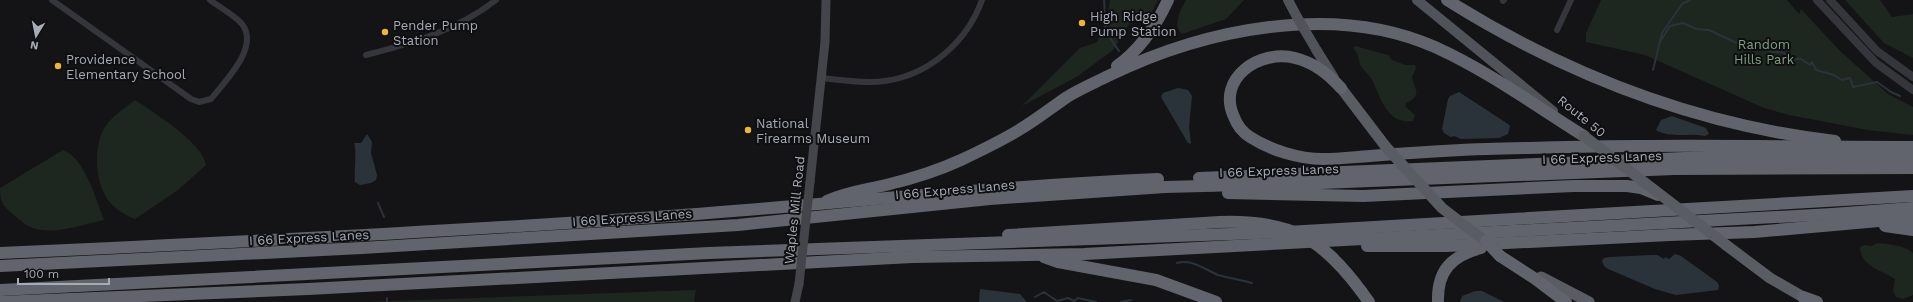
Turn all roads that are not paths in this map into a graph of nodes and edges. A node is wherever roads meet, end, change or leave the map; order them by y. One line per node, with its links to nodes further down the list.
1 (52, 0): 2 (street)
2 (210, 0)
3 (496, 0): 14 (street)
4 (826, 0): 16 (main road, Waples Mill Road)
5 (982, 0): 16 (street)
6 (1168, 0): 19 (highway)
7 (1288, 0): 17 (main road, bridge)
8 (1417, 0): 20 (main road, Route 50)
9 (1447, 0): 22 (highway)
10 (1571, 0): 13 (street)
11 (1817, 0): 18 (street)
12 (1830, 0): 15 (street)
13 (1558, 30)
14 (366, 55)
15 (1913, 77)
16 (820, 78): 44 (main road, Waples Mill Road, bridge)
17 (1341, 88): 22 (highway); 34 (highway, bridge)
18 (1913, 90)
19 (1069, 96): 20 (highway); 28 (highway)
20 (1584, 136): 27 (highway, Route 50, bridge)
21 (1913, 146): 22 (highway)
22 (1894, 147)
23 (1913, 157): 28 (highway)
24 (1913, 168): 25 (highway, I 66 Express Lanes)
25 (1165, 187): 27 (highway, bridge); 39 (highway, I 66 Express Lanes)
26 (1913, 196): 36 (highway)
27 (1667, 200): 42 (highway, Route 50, bridge)
28 (818, 204): 37 (highway)
29 (1913, 208): 33 (highway)
30 (1913, 218): 31 (highway)
31 (1826, 226): 32 (highway); 35 (highway)
32 (1913, 230)
33 (1319, 242): 35 (highway); 38 (highway)
34 (1486, 242): 41 (highway, bridge)
35 (1500, 243): 47 (highway)
36 (886, 248): 40 (highway); 46 (highway, bridge)
37 (0, 252)
38 (1037, 254): 43 (highway); 45 (highway)
39 (0, 266)
40 (0, 290)
41 (1569, 298): 48 (highway); 49 (highway)
42 (1808, 300): 50 (highway)
43 (0, 302)
44 (795, 302)
45 (1216, 302)
46 (1370, 302)
47 (1438, 302)
48 (1589, 302)
49 (1594, 302)
50 (1817, 302)

